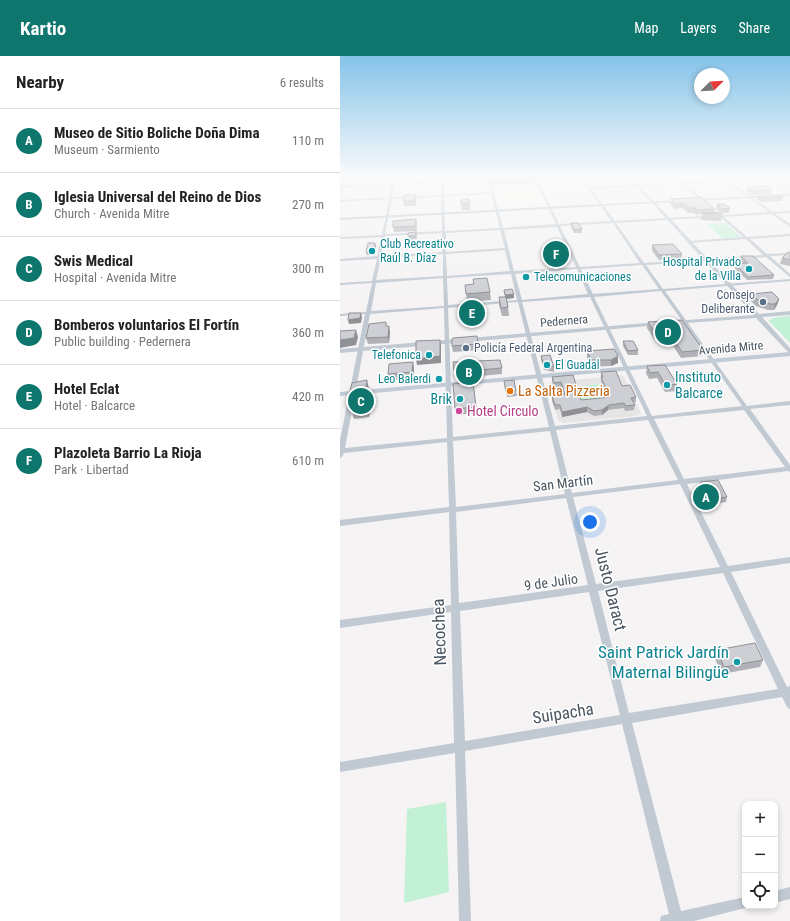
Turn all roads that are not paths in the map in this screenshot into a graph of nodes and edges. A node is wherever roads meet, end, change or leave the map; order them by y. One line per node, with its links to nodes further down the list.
1 (398, 215): 9 (main road)
2 (443, 215): 17 (street, Necochea)
3 (497, 215): 16 (street, Justo Daract)
4 (555, 215): 14 (street)
5 (609, 215): 13 (street)
6 (665, 215): 12 (street)
7 (732, 215): 10 (street)
8 (775, 215): 15 (street)
9 (386, 216): 11 (main road); 19 (street)
10 (721, 216): 12 (street); 21 (street)
11 (340, 218)
12 (668, 219): 13 (street); 22 (street)
13 (614, 222): 14 (street); 30 (street)
14 (560, 225): 16 (street); 31 (street)
15 (790, 226)
16 (501, 229): 17 (street); 23 (street, Justo Daract)
17 (444, 232): 19 (street); 24 (street, Necochea)
18 (790, 235): 21 (street)
19 (383, 236): 20 (street); 27 (street)
20 (340, 238)
21 (746, 238): 22 (street); 26 (street)
22 (689, 242): 28 (street)
23 (507, 249): 24 (street); 32 (street, Justo Daract)
24 (444, 253): 27 (street); 34 (street, Necochea)
25 (790, 254): 26 (street)
26 (766, 256): 28 (street); 33 (street)
27 (379, 257): 29 (street); 36 (street)
28 (705, 259): 30 (street); 38 (street)
29 (340, 260)
30 (643, 264): 31 (street); 39 (street)
31 (580, 268): 32 (street); 40 (street)
32 (513, 273): 34 (street); 41 (street, Justo Daract)
33 (790, 276)
34 (444, 277): 36 (street); 42 (street, Necochea)
35 (790, 280): 38 (street)
36 (374, 282): 37 (street); 43 (street)
37 (340, 284)
38 (729, 285): 39 (street); 46 (street)
39 (661, 290): 40 (street); 47 (street)
40 (593, 296): 41 (street); 50 (street)
41 (520, 302): 42 (street); 51 (street, Justo Daract)
42 (445, 307): 43 (street); 52 (street, Necochea)
43 (368, 312): 45 (street); 53 (street)
44 (790, 313): 46 (street)
45 (340, 315)
46 (757, 316): 47 (street); 55 (street)
47 (684, 322): 49 (street); 57 (street)
48 (661, 324): 50 (street, Pedernera)
49 (669, 324)
50 (608, 328): 51 (street, Pedernera); 58 (street)
51 (528, 335): 52 (street, Pedernera); 59 (street, Justo Daract)
52 (446, 342): 53 (street, Pedernera); 60 (street, Necochea)
53 (361, 349): 54 (street, Pedernera); 61 (street)
54 (340, 351)
55 (790, 351)
56 (790, 354): 57 (main road, Avenida Mitre)
57 (711, 361): 58 (main road, Avenida Mitre); 64 (street)
58 (626, 369): 59 (main road, Avenida Mitre); 65 (street)
59 (538, 376): 60 (main road, Avenida Mitre); 66 (street, Justo Daract)
60 (448, 384): 61 (main road, Avenida Mitre); 67 (street, Necochea)
61 (353, 393): 62 (main road, Avenida Mitre); 68 (street)
62 (340, 394)
63 (790, 403): 64 (street)
64 (745, 408): 65 (street); 69 (street)
65 (650, 418): 66 (street); 70 (street)
66 (552, 428): 67 (street); 71 (street, Justo Daract)
67 (449, 439): 68 (street); 72 (street, Necochea)
68 (340, 452)
69 (790, 469): 70 (street, San Martín)
70 (681, 482): 71 (street, San Martín); 75 (street)
71 (569, 496): 72 (street, San Martín); 76 (street, Justo Daract)
72 (451, 510): 73 (street, San Martín); 77 (street, Necochea)
73 (340, 523)
74 (790, 560): 75 (street, 9 de Julio)
75 (726, 570): 76 (street, 9 de Julio); 79 (street)
76 (594, 589): 77 (street, 9 de Julio); 81 (street, Justo Daract)
77 (455, 608): 78 (street, 9 de Julio); 82 (street, Necochea)
78 (340, 624)
79 (787, 691): 80 (street); 81 (street, Suipacha)
80 (790, 704)
81 (626, 720): 82 (street, Suipacha); 87 (street, Justo Daract)
82 (459, 746): 83 (street, Suipacha); 88 (street, Necochea)
83 (340, 767)
84 (790, 893): 85 (street)
85 (778, 896)
86 (742, 904): 87 (street)
87 (673, 920)
88 (465, 921)

